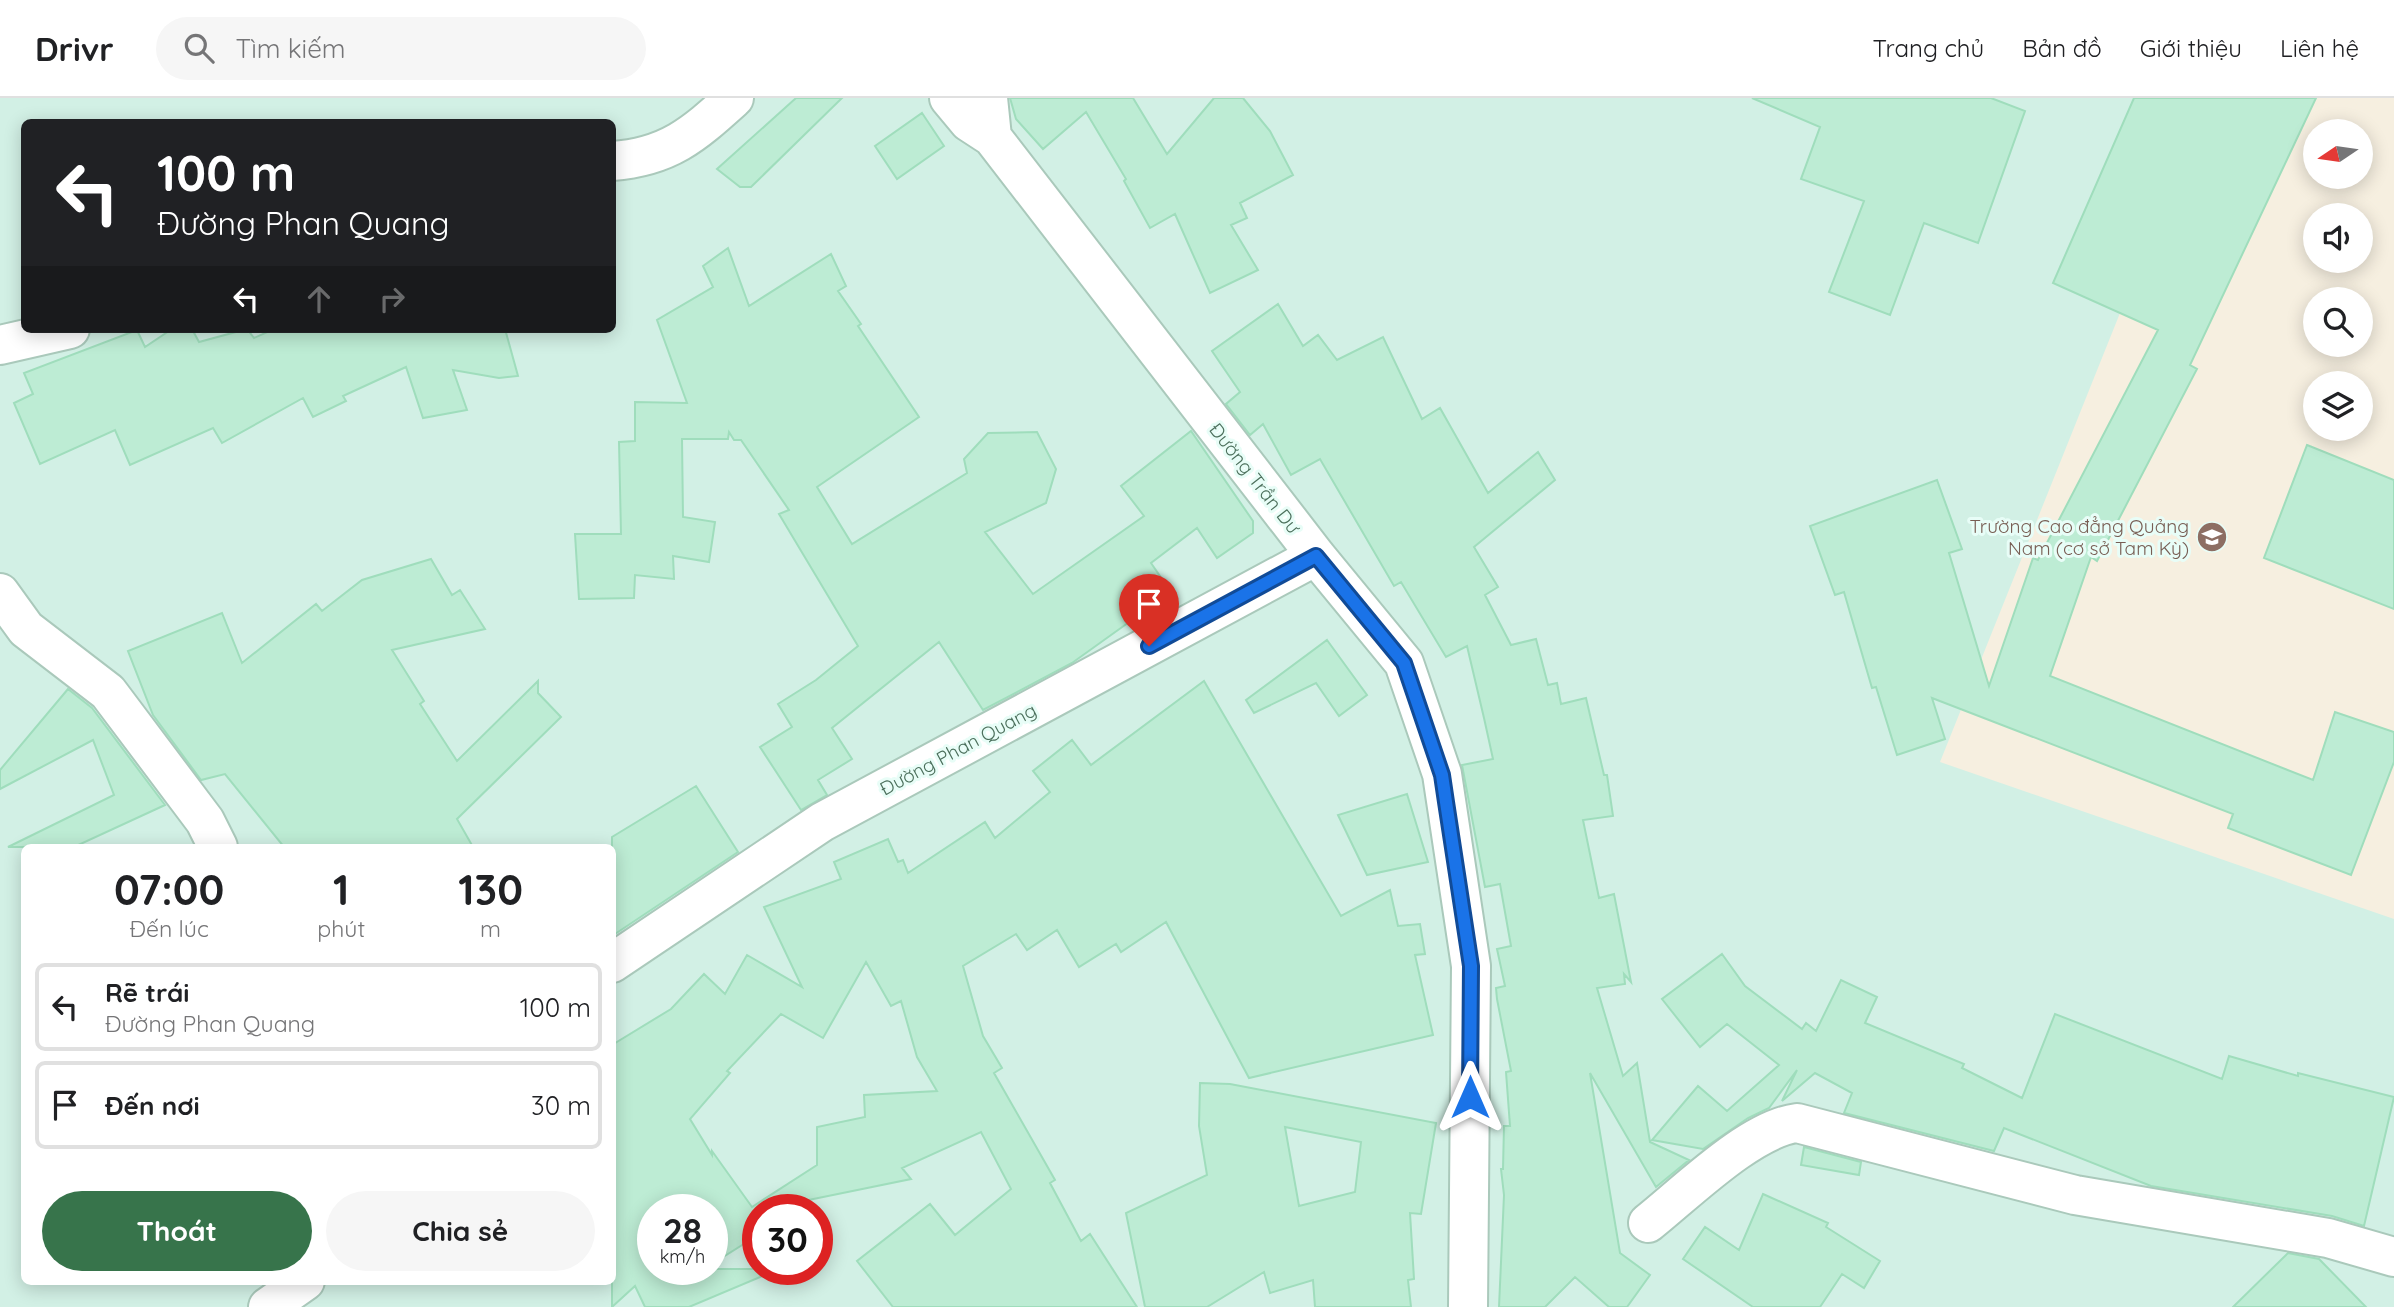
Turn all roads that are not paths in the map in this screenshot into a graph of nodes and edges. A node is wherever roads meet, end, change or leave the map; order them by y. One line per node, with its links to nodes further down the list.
1 (734, 98): 5 (street)
2 (948, 98): 4 (street, Đường Trần Dư)
3 (988, 98): 4 (street)
4 (992, 137): 8 (street, Đường Trần Dư)
5 (616, 161)
6 (52, 333): 7 (street)
7 (0, 345)
8 (1316, 556): 11 (street, Đường Phan Quang); 16 (street, Đường Trần Dư)
9 (0, 593): 10 (street)
10 (216, 844)
11 (616, 960)
12 (1648, 1223): 13 (street)
13 (2394, 1257)
14 (299, 1285): 15 (street)
15 (268, 1307)
16 (1468, 1307)

